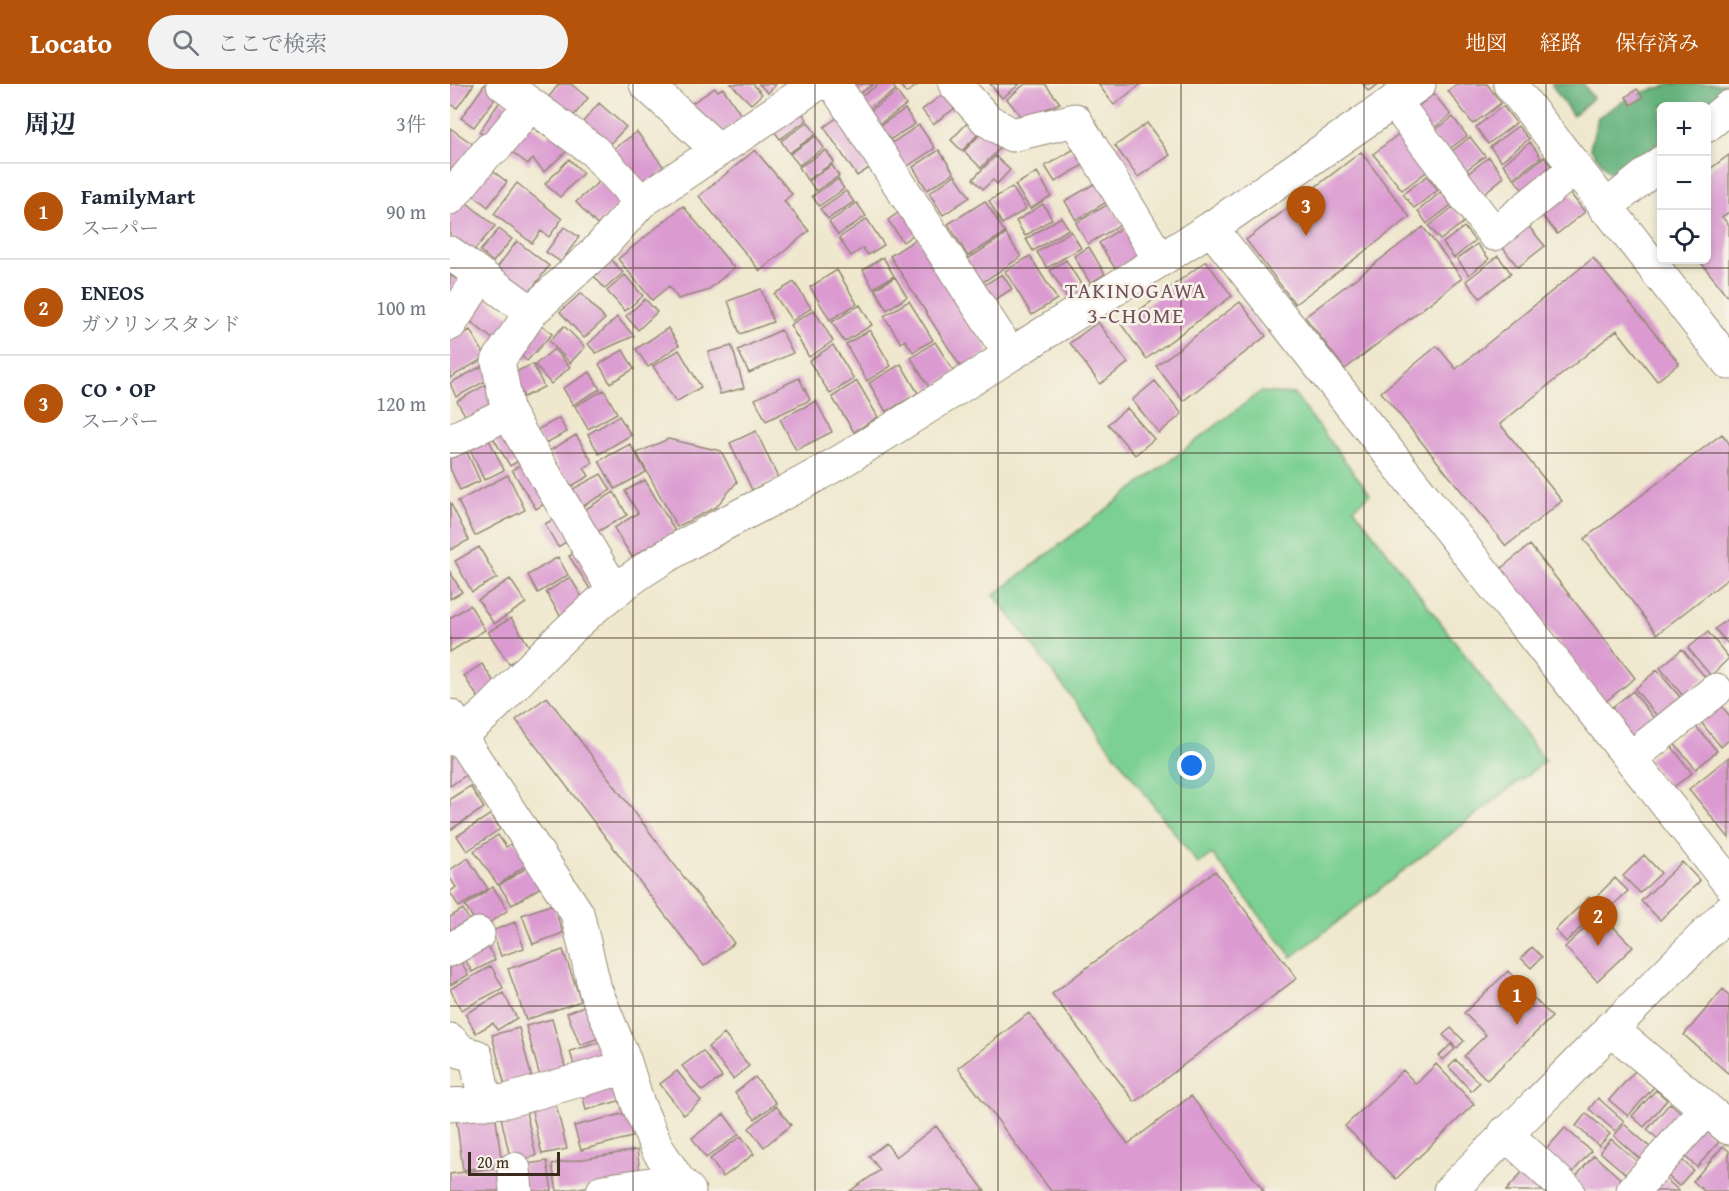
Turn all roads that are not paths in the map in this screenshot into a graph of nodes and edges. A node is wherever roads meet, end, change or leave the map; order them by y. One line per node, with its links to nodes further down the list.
1 (503, 84): 8 (street)
2 (646, 84): 11 (street)
3 (817, 84): 11 (street)
4 (834, 84): 23 (street)
5 (1510, 84): 13 (street)
6 (960, 86): 19 (street)
7 (1407, 93): 13 (street); 17 (street)
8 (530, 105): 14 (street); 15 (street)
9 (1729, 107): 10 (street)
10 (1711, 123)
11 (718, 150): 15 (street)
12 (1657, 166): 16 (street)
13 (1574, 169): 16 (street)
14 (450, 198)
15 (641, 202): 21 (street)
16 (1605, 208): 24 (street)
17 (1211, 228): 19 (street); 30 (street)
18 (450, 253): 20 (street)
19 (1160, 260): 23 (street)
20 (480, 277): 21 (street); 22 (street)
21 (531, 312): 25 (street)
22 (450, 324)
23 (1010, 354): 27 (street)
24 (1729, 363)
25 (508, 413): 26 (street); 27 (street)
26 (450, 441)
27 (615, 592): 29 (street)
28 (1716, 690): 30 (street)
29 (453, 730): 37 (street)
30 (1631, 758): 31 (street)
31 (1729, 883)
32 (1729, 911): 35 (street)
33 (478, 934): 34 (street)
34 (450, 950)
35 (1610, 1028): 40 (street); 41 (street)
36 (450, 1040): 38 (street)
37 (626, 1067): 38 (street); 42 (street)
38 (485, 1103): 39 (street)
39 (450, 1105)
40 (1718, 1118): 46 (street)
41 (1505, 1133): 44 (street); 45 (street)
42 (683, 1185): 43 (street)
43 (603, 1191)
44 (1450, 1191)
45 (1568, 1191)
46 (1633, 1191)

